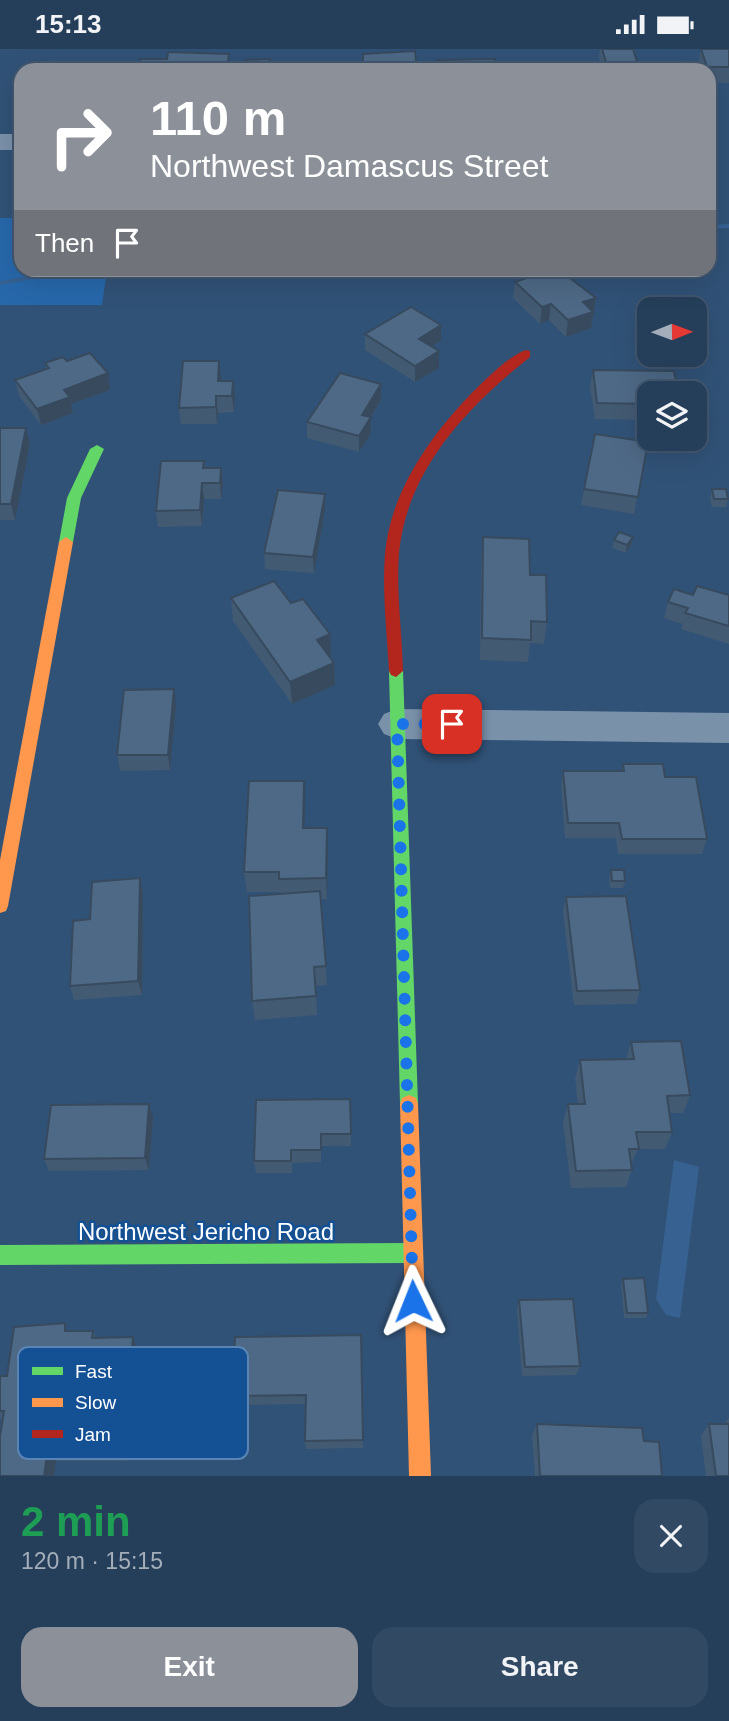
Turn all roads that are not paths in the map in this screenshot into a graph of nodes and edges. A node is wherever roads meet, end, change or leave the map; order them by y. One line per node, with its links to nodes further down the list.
1 (526, 354): 3 (street)
2 (97, 449): 5 (street)
3 (397, 724): 4 (street); 6 (street)
4 (729, 728)
5 (0, 906)
6 (411, 1253): 7 (street, Northwest Jericho Road); 8 (street)
7 (0, 1255)
8 (420, 1476)

